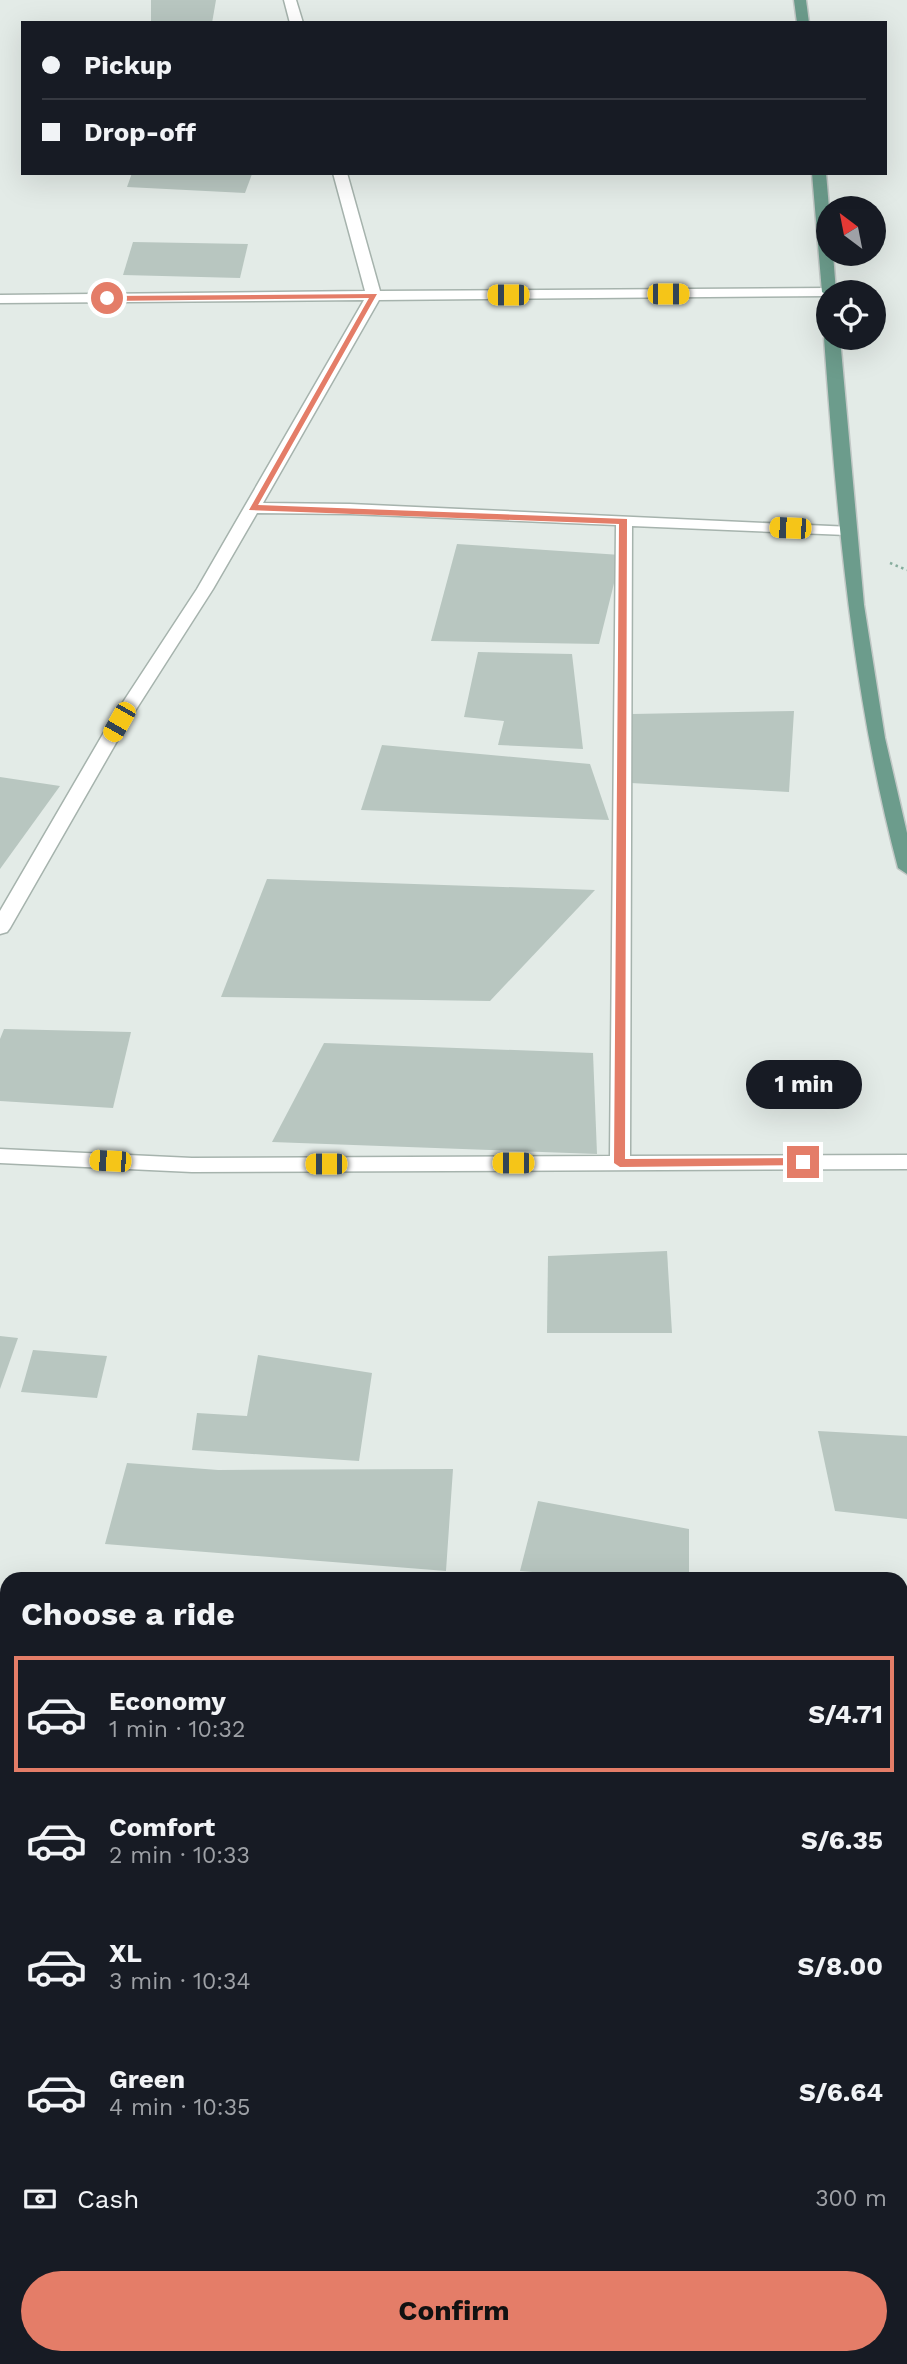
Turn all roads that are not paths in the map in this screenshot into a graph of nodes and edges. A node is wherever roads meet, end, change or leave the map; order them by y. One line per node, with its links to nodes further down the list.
1 (290, 0): 3 (street)
2 (800, 0): 4 (main road)
3 (296, 21)
4 (803, 21)
5 (340, 175): 9 (street)
6 (819, 175): 7 (main road)
7 (827, 280)
8 (816, 292): 9 (street)
9 (374, 296): 10 (street); 12 (street)
10 (0, 299)
11 (833, 350): 14 (main road)
12 (252, 508): 13 (street); 16 (street)
13 (624, 521): 14 (street); 19 (street)
14 (846, 530): 15 (main road)
15 (907, 868)
16 (0, 928)
17 (0, 1156): 19 (street)
18 (907, 1162): 19 (street)
19 (620, 1163)

